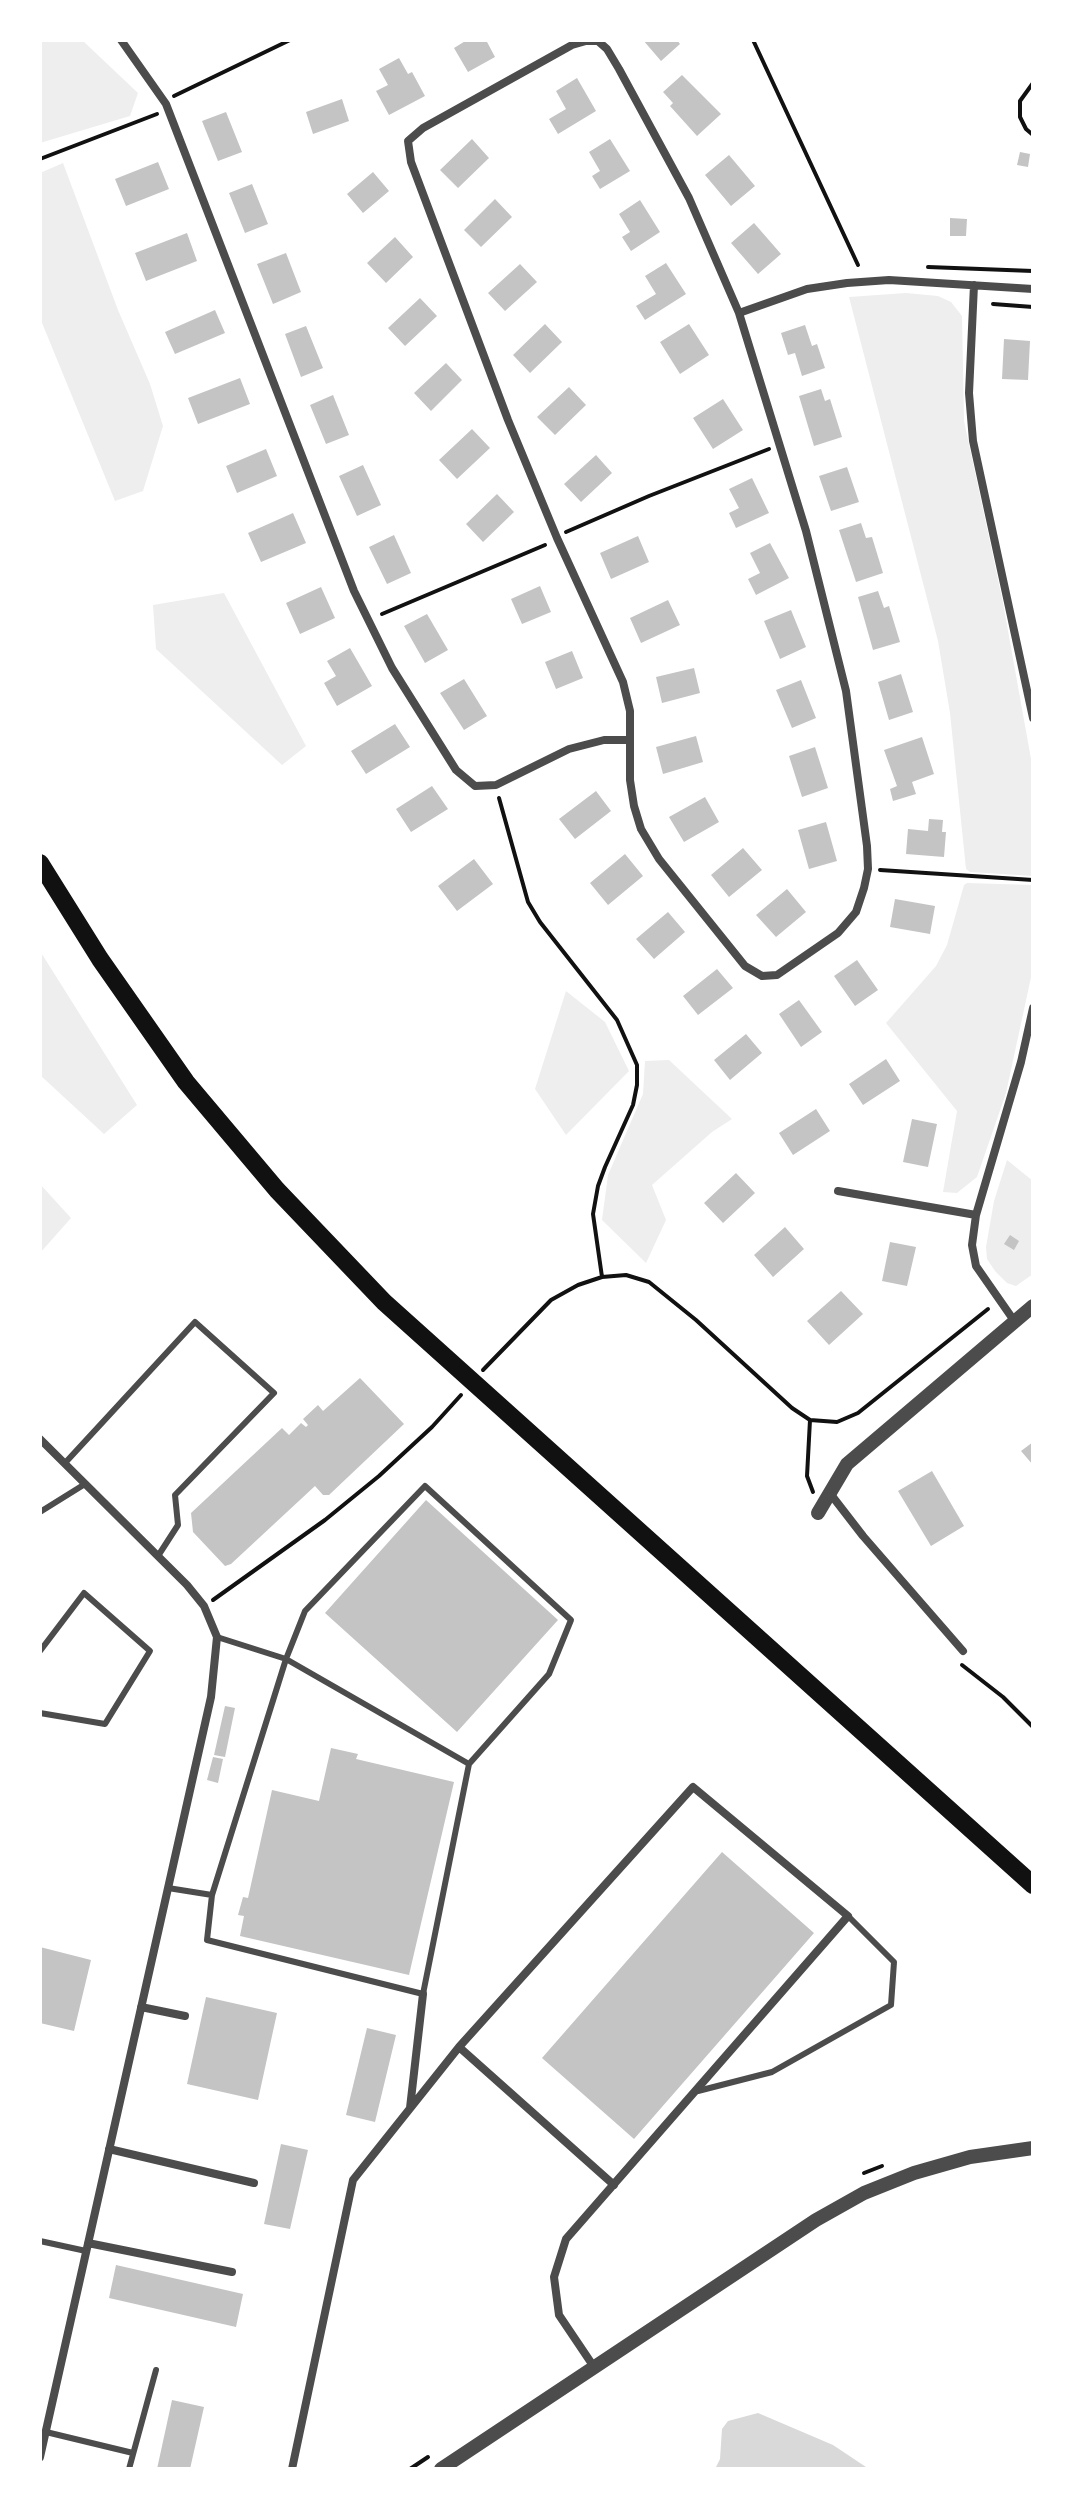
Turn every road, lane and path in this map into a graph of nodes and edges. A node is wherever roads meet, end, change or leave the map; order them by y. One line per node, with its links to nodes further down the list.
1 (121, 40): 22 (street)
2 (290, 40): 5 (path)
3 (753, 40): 9 (path)
4 (1033, 83): 7 (path)
5 (176, 95)
6 (158, 114): 8 (path)
7 (1033, 135)
8 (40, 159)
9 (858, 265)
10 (920, 267): 11 (path)
11 (1033, 271)
12 (974, 285): 13 (street); 16 (street); 21 (street)
13 (1033, 289)
14 (993, 304): 15 (path)
15 (1033, 307)
16 (739, 313): 22 (street); 22 (street)
17 (772, 448): 18 (path)
18 (566, 532)
19 (549, 543): 20 (path)
20 (382, 614)
21 (1033, 718)
22 (629, 740)
23 (498, 796): 32 (path)
24 (40, 863): 52 (highway)
25 (877, 870): 26 (path)
26 (1033, 880)
27 (1033, 1008): 28 (street)
28 (1021, 1062): 29 (street); 31 (street)
29 (1033, 1065)
30 (838, 1191): 31 (street)
31 (976, 1215): 33 (street)
32 (602, 1277): 33 (path); 36 (path)
33 (999, 1300): 35 (street)
34 (1033, 1306): 35 (street)
35 (1015, 1322): 41 (street)
36 (511, 1339)
37 (432, 1427): 45 (path)
38 (40, 1439): 39 (street)
39 (65, 1463): 40 (street); 44 (lane)
40 (85, 1484): 42 (lane); 44 (street)
41 (829, 1491): 43 (street); 48 (street)
42 (40, 1512)
43 (818, 1513)
44 (158, 1556): 45 (street)
45 (204, 1606): 46 (street)
46 (217, 1637): 49 (lane); 53 (street)
47 (40, 1651): 50 (lane)
48 (963, 1651)
49 (286, 1659): 51 (lane); 51 (lane); 54 (lane)
50 (40, 1713)
51 (469, 1764): 56 (lane)
52 (1033, 1885)
53 (168, 1888): 54 (lane); 57 (street)
54 (212, 1895): 56 (lane)
55 (848, 1916): 59 (street); 60 (street); 60 (lane)
56 (423, 1994): 61 (street)
57 (141, 2007): 58 (street); 63 (street)
58 (185, 2016)
59 (459, 2047): 61 (street); 65 (street)
60 (698, 2091): 65 (street)
61 (409, 2109): 75 (street)
62 (1033, 2148): 69 (street)
63 (109, 2149): 64 (street); 67 (street)
64 (254, 2183)
65 (614, 2185): 69 (street)
66 (40, 2241): 67 (lane)
67 (87, 2247): 68 (street); 71 (street)
68 (232, 2272)
69 (594, 2367): 76 (street)
70 (156, 2370): 72 (lane)
71 (46, 2432): 72 (lane); 73 (street)
72 (133, 2453): 74 (lane)
73 (40, 2457)
74 (129, 2469)
75 (292, 2469)
76 (441, 2469)

